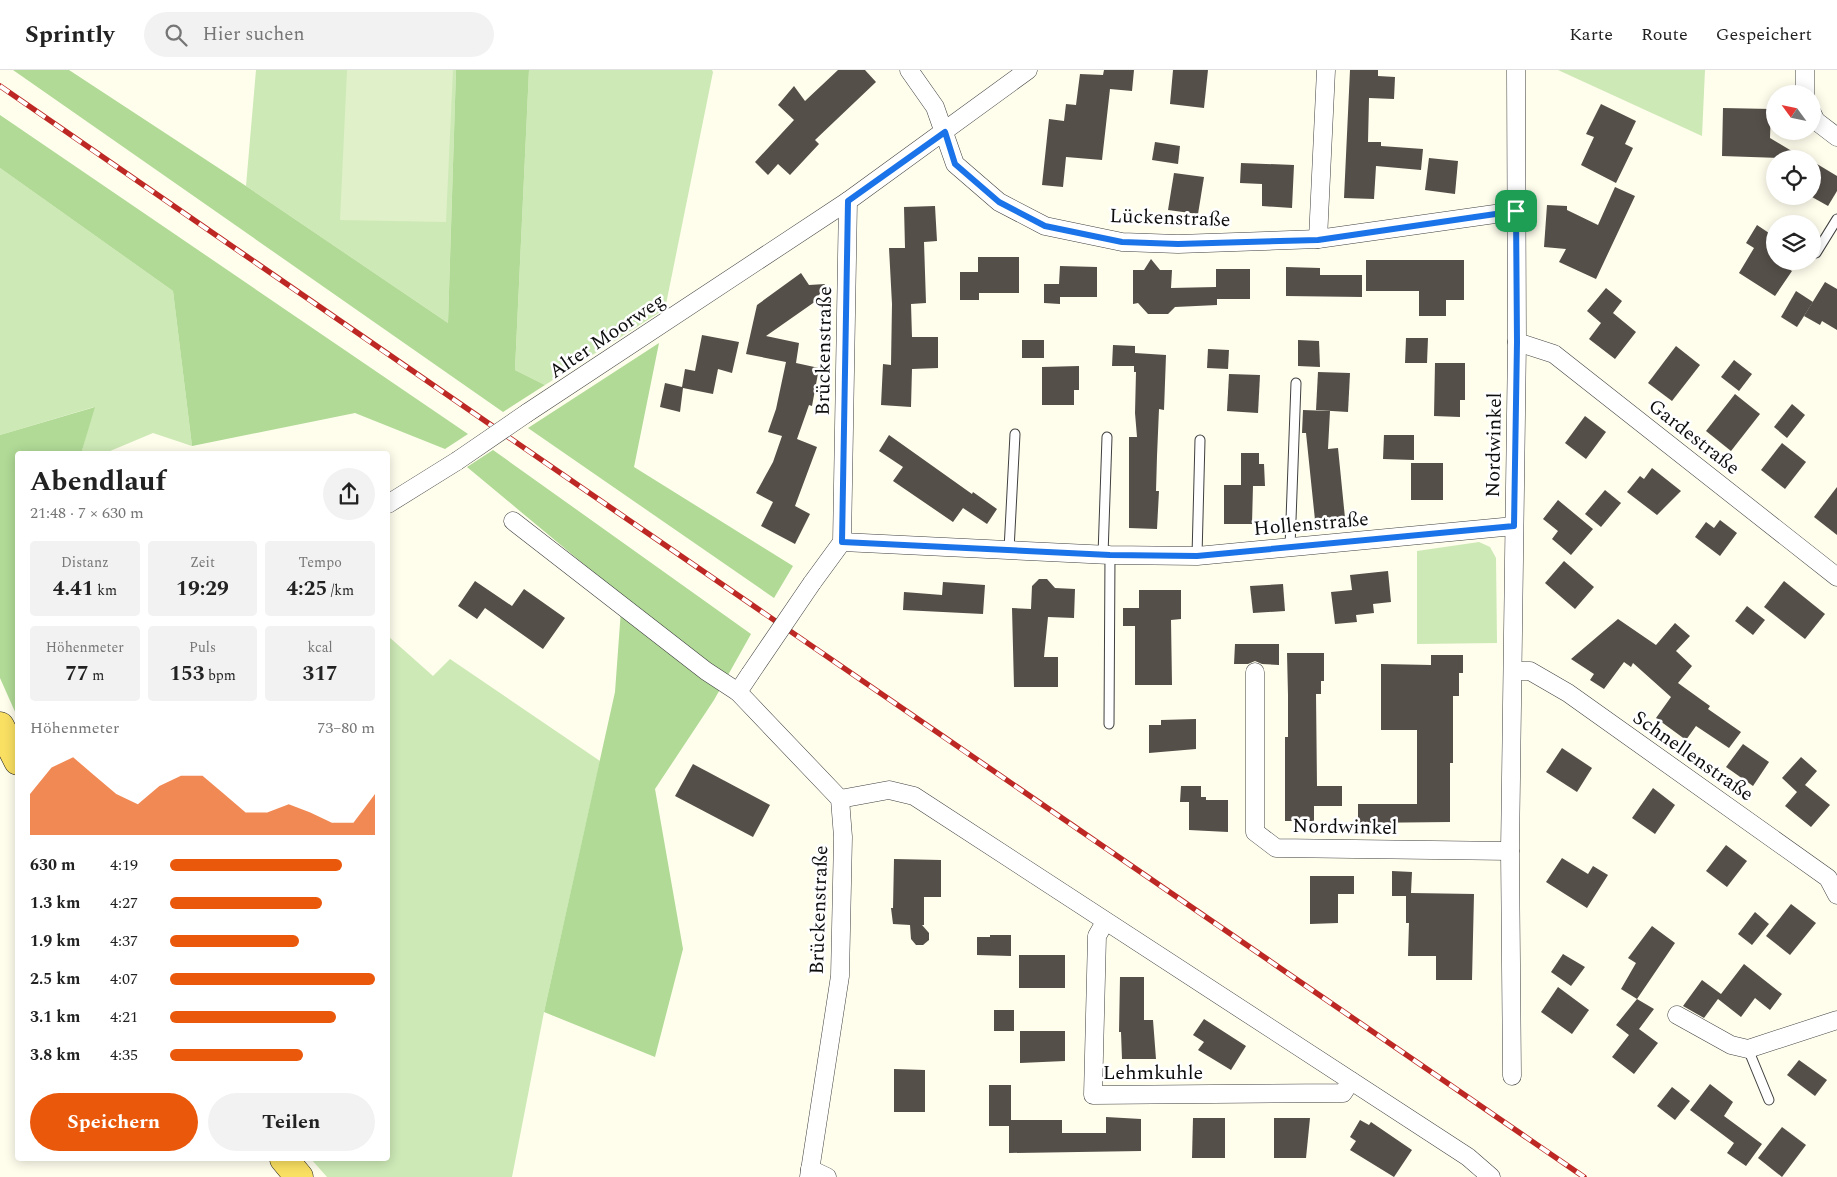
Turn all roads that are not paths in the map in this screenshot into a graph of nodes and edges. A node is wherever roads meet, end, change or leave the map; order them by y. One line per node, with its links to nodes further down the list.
1 (909, 70): 8 (street, Lückenstraße)
2 (1028, 70): 8 (street)
3 (1326, 70): 13 (street)
4 (1516, 70): 11 (street, Nordwinkel)
5 (1805, 70): 6 (street)
6 (1805, 85)
7 (1821, 125): 9 (street)
8 (945, 132): 10 (street); 13 (street, Lückenstraße)
9 (1837, 137)
10 (848, 201): 20 (street, Alter Moorweg, bridge); 23 (street, Brückenstraße)
11 (1516, 211): 13 (street, Lückenstraße); 15 (street, Nordwinkel)
12 (1837, 219): 14 (lane)
13 (1318, 240)
14 (1821, 246)
15 (1517, 342): 22 (street, Nordwinkel); 28 (street, Gardestraße)
16 (1296, 382): 24 (lane)
17 (1015, 434): 25 (lane)
18 (1108, 436): 26 (lane)
19 (1200, 440): 27 (lane)
20 (390, 503)
21 (513, 521): 31 (street)
22 (1514, 526): 24 (street, Hollenstraße); 29 (street, Nordwinkel)
23 (842, 542): 25 (street, Hollenstraße); 31 (street, bridge)
24 (1290, 547): 27 (street, Hollenstraße)
25 (1009, 550): 26 (street, Hollenstraße)
26 (1107, 555): 27 (street, Hollenstraße); 32 (lane)
27 (1197, 556)
28 (1837, 577)
29 (1512, 671): 36 (street, Nordwinkel); 37 (street, Schnellenstraße)
30 (1254, 672): 36 (street, Nordwinkel)
31 (738, 692): 35 (street)
32 (1108, 724)
33 (0, 726): 34 (main road)
34 (15, 755)
35 (840, 799): 38 (street); 46 (street, Brückenstraße)
36 (1510, 850): 42 (street, Nordwinkel)
37 (1837, 895)
38 (1105, 922): 43 (street); 43 (street, Lehmkuhle)
39 (1677, 1015): 41 (street)
40 (1837, 1020): 41 (street)
41 (1748, 1049): 44 (lane)
42 (1512, 1076)
43 (1351, 1081): 49 (street)
44 (1768, 1100)
45 (286, 1161): 47 (main road)
46 (810, 1173): 48 (street, Brückenstraße)
47 (300, 1177)
48 (827, 1177)
49 (1492, 1177)

